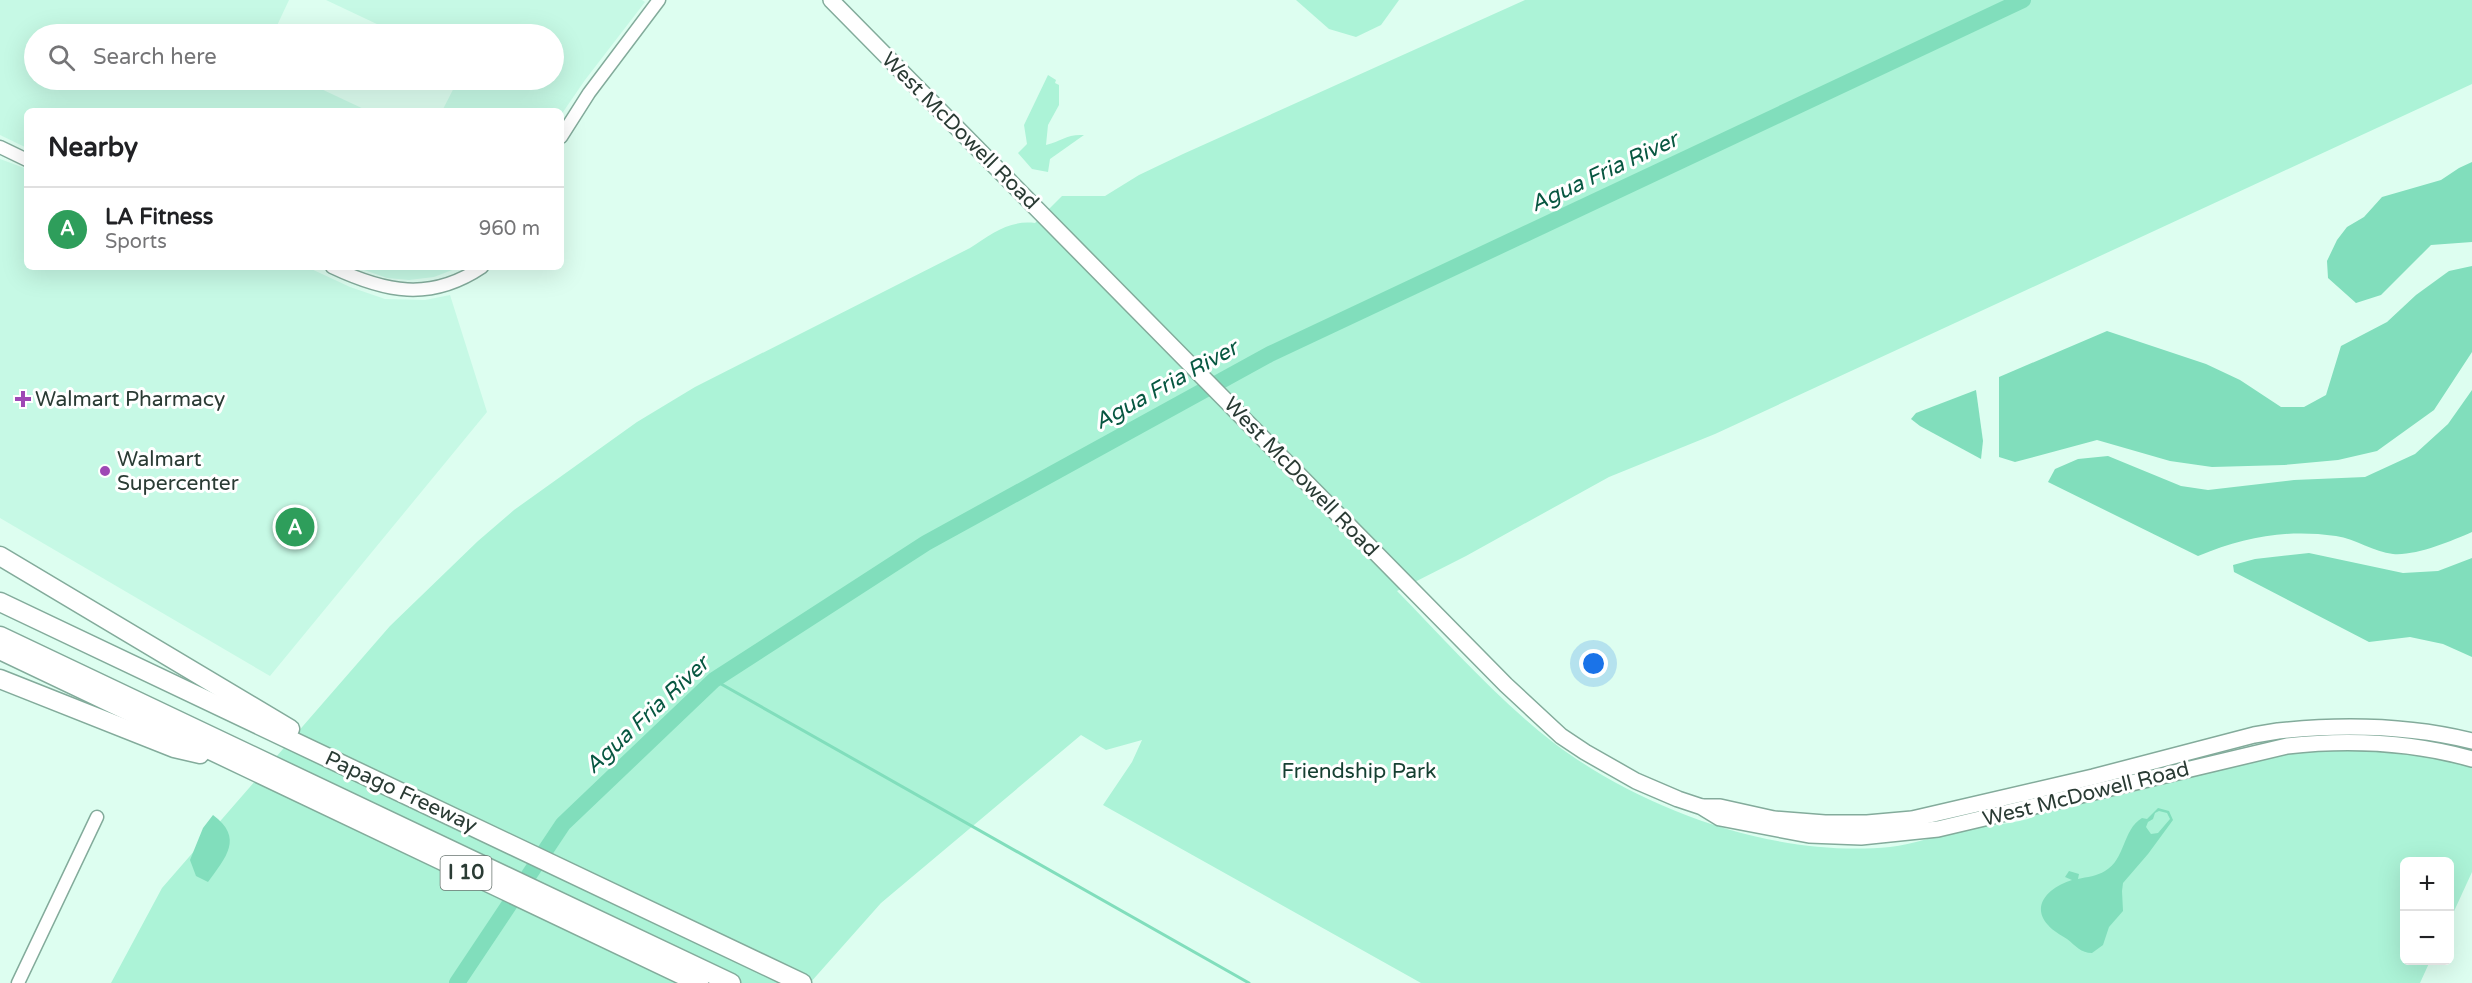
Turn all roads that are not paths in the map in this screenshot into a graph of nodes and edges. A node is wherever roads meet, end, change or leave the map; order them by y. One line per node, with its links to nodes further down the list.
1 (659, 0): 3 (street)
2 (831, 0): 17 (main road, West McDowell Road)
3 (564, 132)
4 (0, 147): 5 (street)
5 (24, 158)
6 (339, 270): 7 (street)
7 (478, 270)
8 (0, 556): 13 (highway)
9 (0, 602): 13 (highway, Papago Freeway / I 10)
10 (0, 636): 15 (highway)
11 (0, 650): 15 (highway, I 10)
12 (0, 679): 15 (highway)
13 (268, 722): 22 (highway, Papago Freeway / I 10)
14 (2472, 741): 17 (main road, West McDowell Road)
15 (237, 755): 20 (highway, I 10); 21 (highway)
16 (2472, 759): 17 (main road, West McDowell Road)
17 (1702, 807)
18 (97, 818): 19 (street)
19 (18, 983)
20 (699, 983)
21 (731, 983)
22 (802, 983)

